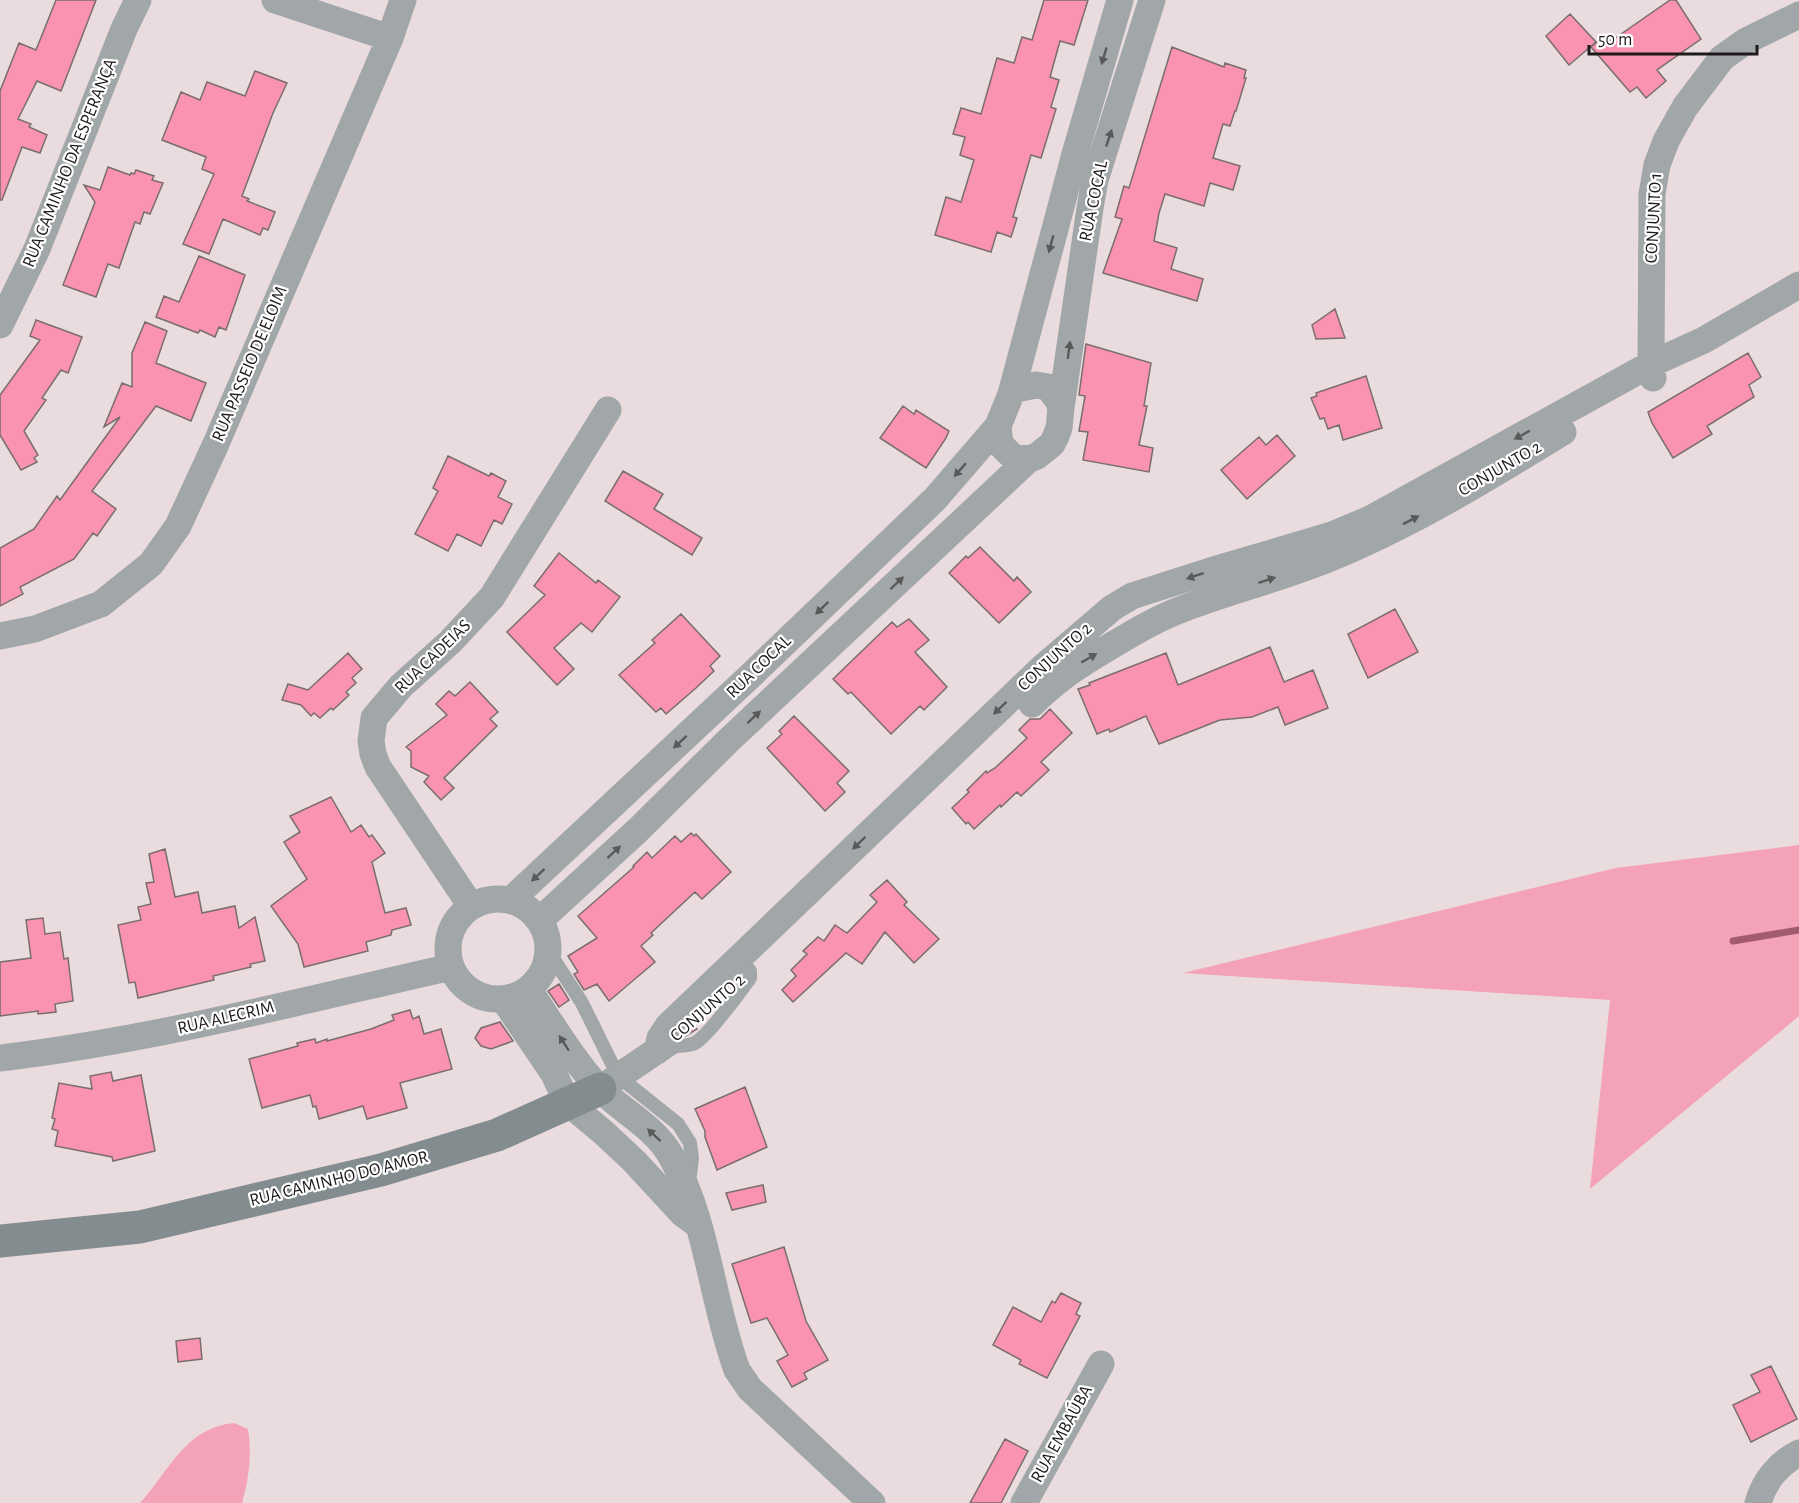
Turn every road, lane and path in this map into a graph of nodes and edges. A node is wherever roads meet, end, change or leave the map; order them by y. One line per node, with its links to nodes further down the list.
1 (138, 0): 9 (street, RUA CAMINHO DA ESPERANÇA)
2 (275, 0): 7 (street)
3 (403, 0): 7 (street, RUA PASSEIO DE ELOIM)
4 (1120, 0): 11 (street, RUA COCAL, one-way to 11)
5 (1152, 0): 12 (street, RUA COCAL, one-way to 5)
6 (1799, 15): 10 (street, CONJUNTO 1)
7 (390, 38): 16 (street, RUA PASSEIO DE ELOIM)
8 (1799, 285): 10 (street, CONJUNTO 2)
9 (0, 326)
10 (1652, 371): 24 (street, CONJUNTO 2)
11 (1011, 394): 12 (street); 14 (street)
12 (1061, 408): 15 (street)
13 (608, 411): 18 (street, RUA CADEIAS)
14 (998, 426): 15 (street); 17 (street, RUA COCAL, one-way to 17)
15 (1029, 459): 19 (street, RUA COCAL, one-way to 15)
16 (0, 636)
17 (511, 900): 18 (street); 19 (street)
18 (471, 906): 21 (street)
19 (540, 920): 20 (street)
20 (549, 952): 22 (street); 26 (lane)
21 (451, 967): 23 (street); 25 (street, RUA ALECRIM)
22 (529, 990): 23 (street); 26 (street, one-way to 22)
23 (504, 1000): 27 (street)
24 (661, 1049): 26 (street, RUA CAMINHO DO AMOR)
25 (0, 1058)
26 (609, 1082): 27 (street, RUA CAMINHO DO AMOR); 28 (street)
27 (567, 1102): 28 (street); 29 (street, RUA CAMINHO DO AMOR)
28 (690, 1210): 32 (street)
29 (0, 1240)
30 (1101, 1364): 33 (street, RUA EMBAÚBA)
31 (1799, 1453): 34 (street)
32 (872, 1503)
33 (1024, 1503)
34 (1758, 1503)

